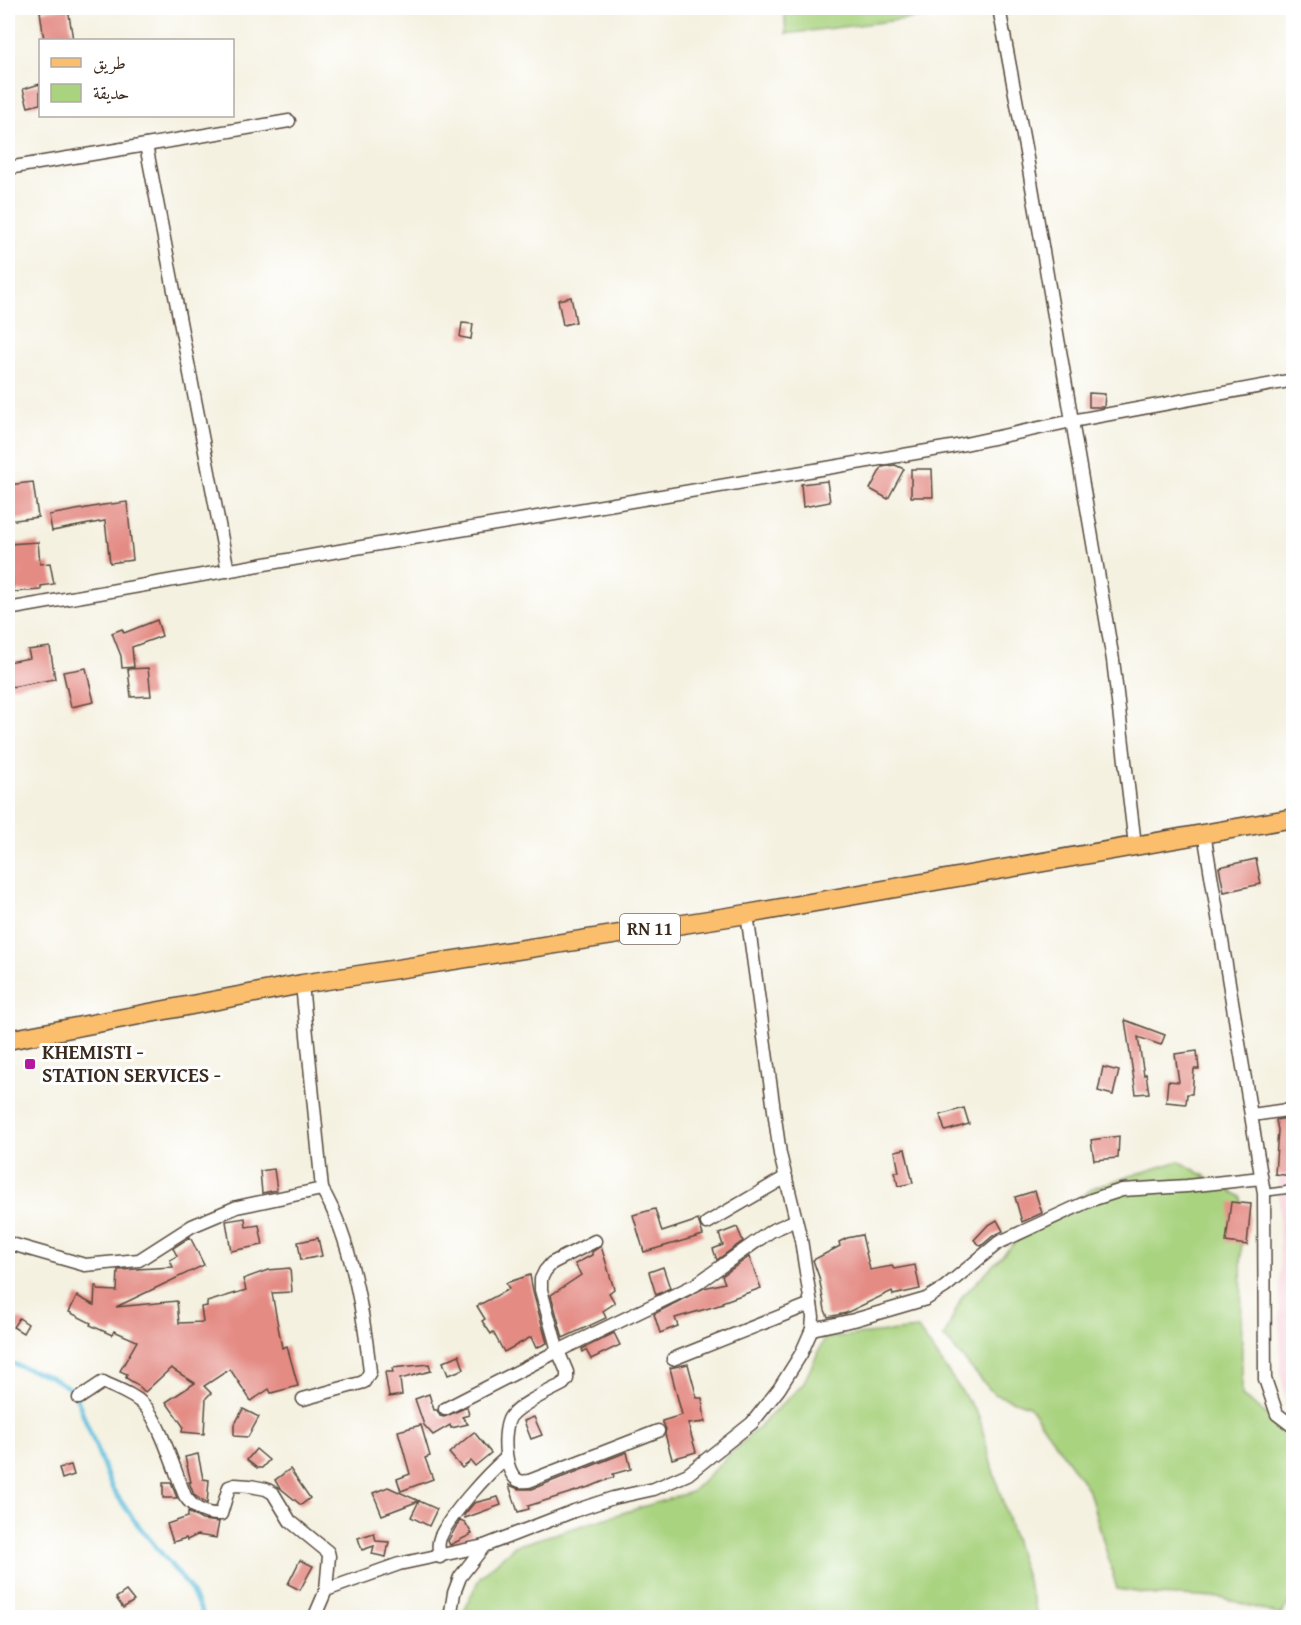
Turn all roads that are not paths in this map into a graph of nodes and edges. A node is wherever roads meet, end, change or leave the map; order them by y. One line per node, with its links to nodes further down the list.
1 (999, 8): 6 (street)
2 (289, 121): 3 (street)
3 (146, 145): 4 (street); 7 (street)
4 (8, 168)
5 (1293, 380): 6 (street)
6 (1072, 421): 7 (street); 11 (street)
7 (228, 571): 8 (street)
8 (8, 609)
9 (1293, 818): 10 (main road, RN 11)
10 (1204, 833): 11 (main road, RN 11); 16 (street)
11 (1135, 845): 12 (main road, RN 11)
12 (747, 914): 13 (main road, RN 11); 17 (street)
13 (302, 984): 14 (main road, RN 11); 19 (street)
14 (8, 1040)
15 (1293, 1109): 16 (street)
16 (1252, 1115): 18 (street)
17 (786, 1177): 22 (street); 23 (street)
18 (1262, 1178): 21 (street); 27 (street)
19 (322, 1189): 25 (street); 31 (street)
20 (1293, 1189): 21 (lane)
21 (1264, 1193): 33 (street)
22 (796, 1220): 26 (street); 28 (street)
23 (707, 1223)
24 (595, 1241): 28 (street)
25 (8, 1243)
26 (811, 1304): 27 (street); 29 (street)
27 (812, 1329): 36 (street)
28 (558, 1351): 32 (street); 35 (street)
29 (673, 1359)
30 (79, 1398): 38 (street)
31 (303, 1399)
32 (445, 1409)
33 (1293, 1427)
34 (658, 1431): 35 (street)
35 (506, 1458): 37 (street)
36 (484, 1546): 37 (street); 40 (street)
37 (440, 1557): 38 (street)
38 (326, 1590): 39 (street)
39 (314, 1617)
40 (450, 1617)

